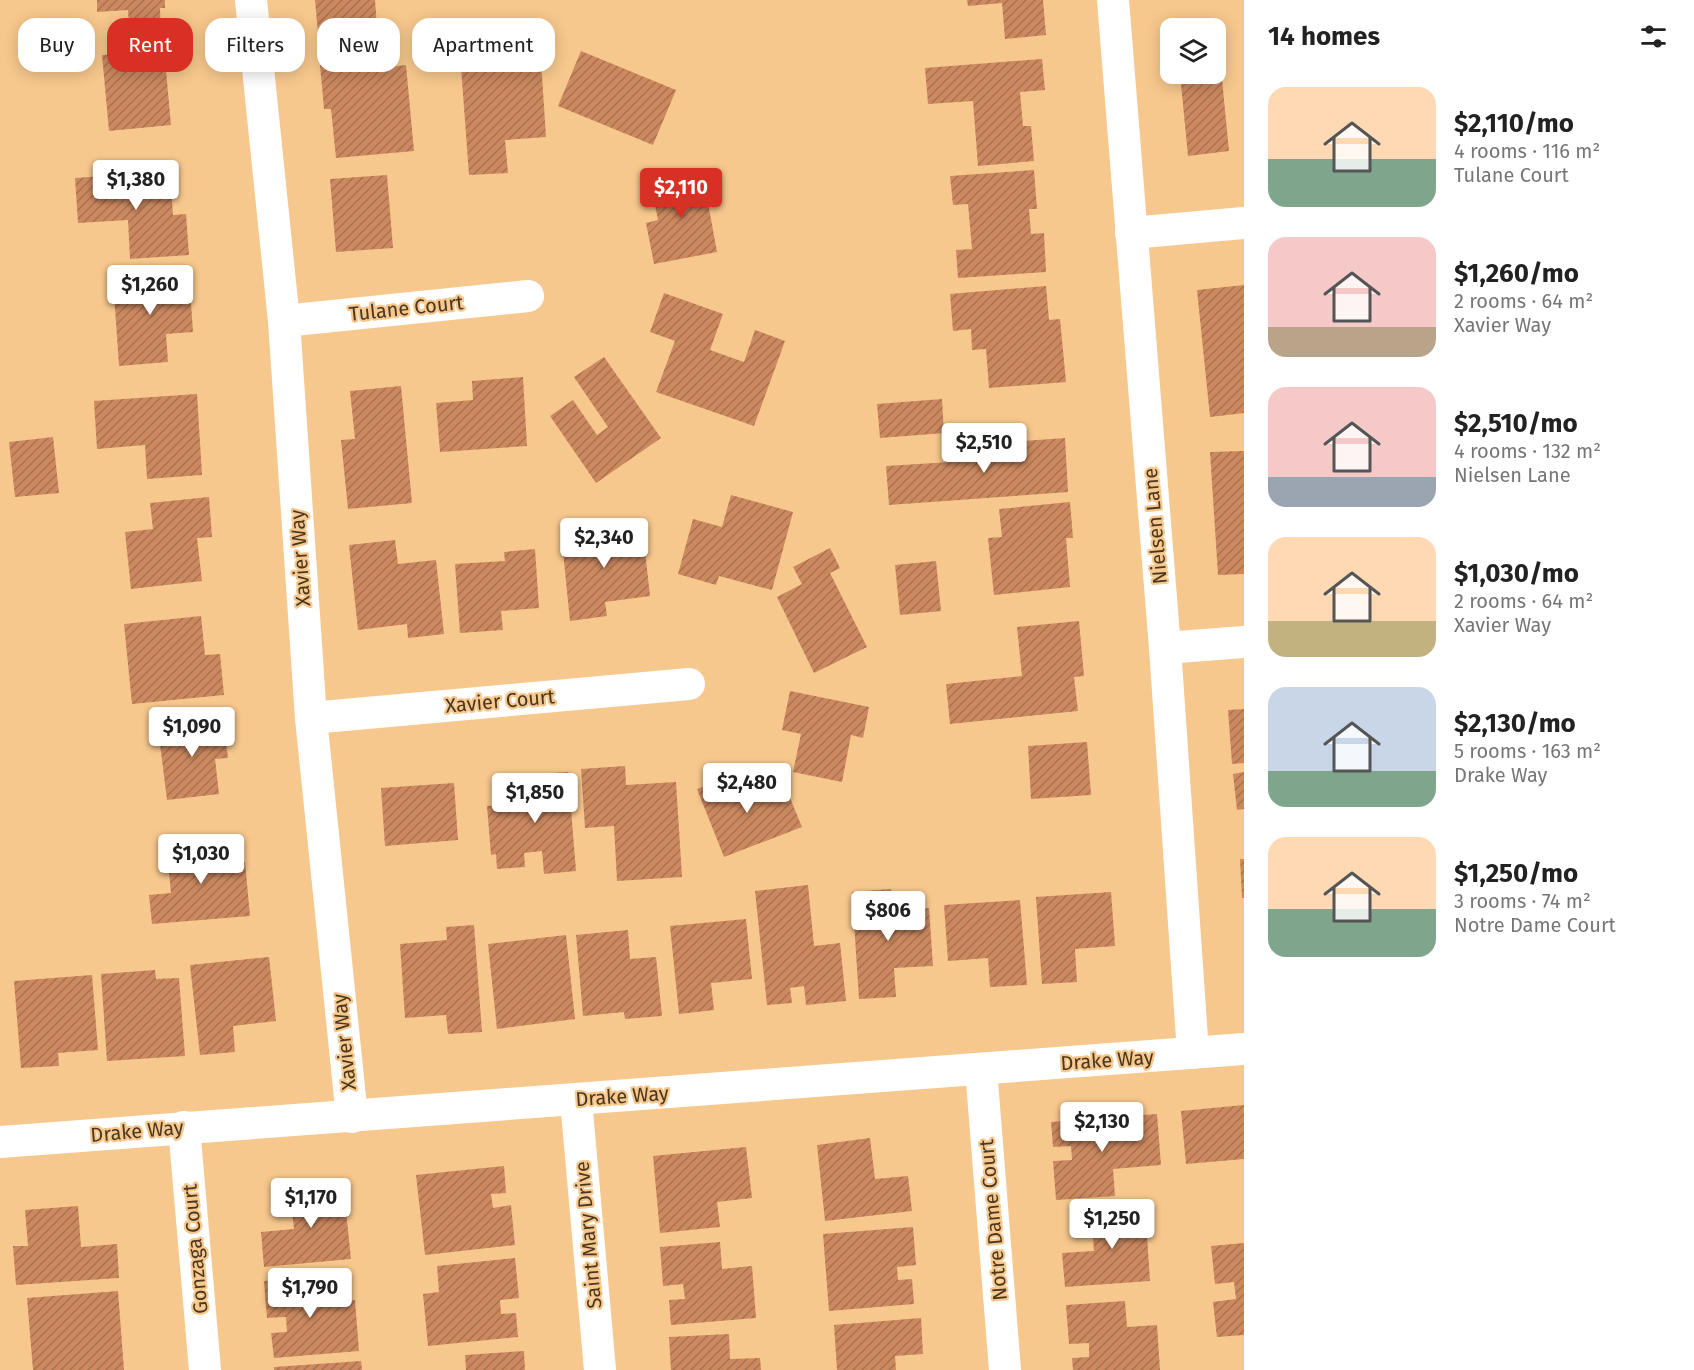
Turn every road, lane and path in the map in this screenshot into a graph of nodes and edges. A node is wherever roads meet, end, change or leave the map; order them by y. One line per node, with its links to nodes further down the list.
1 (251, 0): 6 (street, Xavier Way)
2 (1113, 0): 4 (street, Nielsen Lane)
3 (1244, 223): 4 (street)
4 (1131, 233): 8 (street, Nielsen Lane)
5 (528, 296): 6 (street, Tulane Court)
6 (284, 321): 10 (street, Xavier Way)
7 (1244, 642): 8 (street)
8 (1165, 648): 12 (street, Nielsen Lane)
9 (688, 684): 10 (street, Xavier Court)
10 (311, 718): 15 (street, Xavier Way)
11 (1244, 1049): 12 (street, Drake Way)
12 (1193, 1053): 13 (street, Drake Way)
13 (981, 1069): 14 (street, Drake Way); 20 (street, Notre Dame Court)
14 (576, 1100): 15 (street, Drake Way); 19 (street, Saint Mary Drive)
15 (352, 1117): 16 (street, Drake Way)
16 (184, 1127): 17 (street, Drake Way); 18 (street, Gonzaga Court)
17 (0, 1142)
18 (205, 1370)
19 (600, 1370)
20 (1005, 1370)

